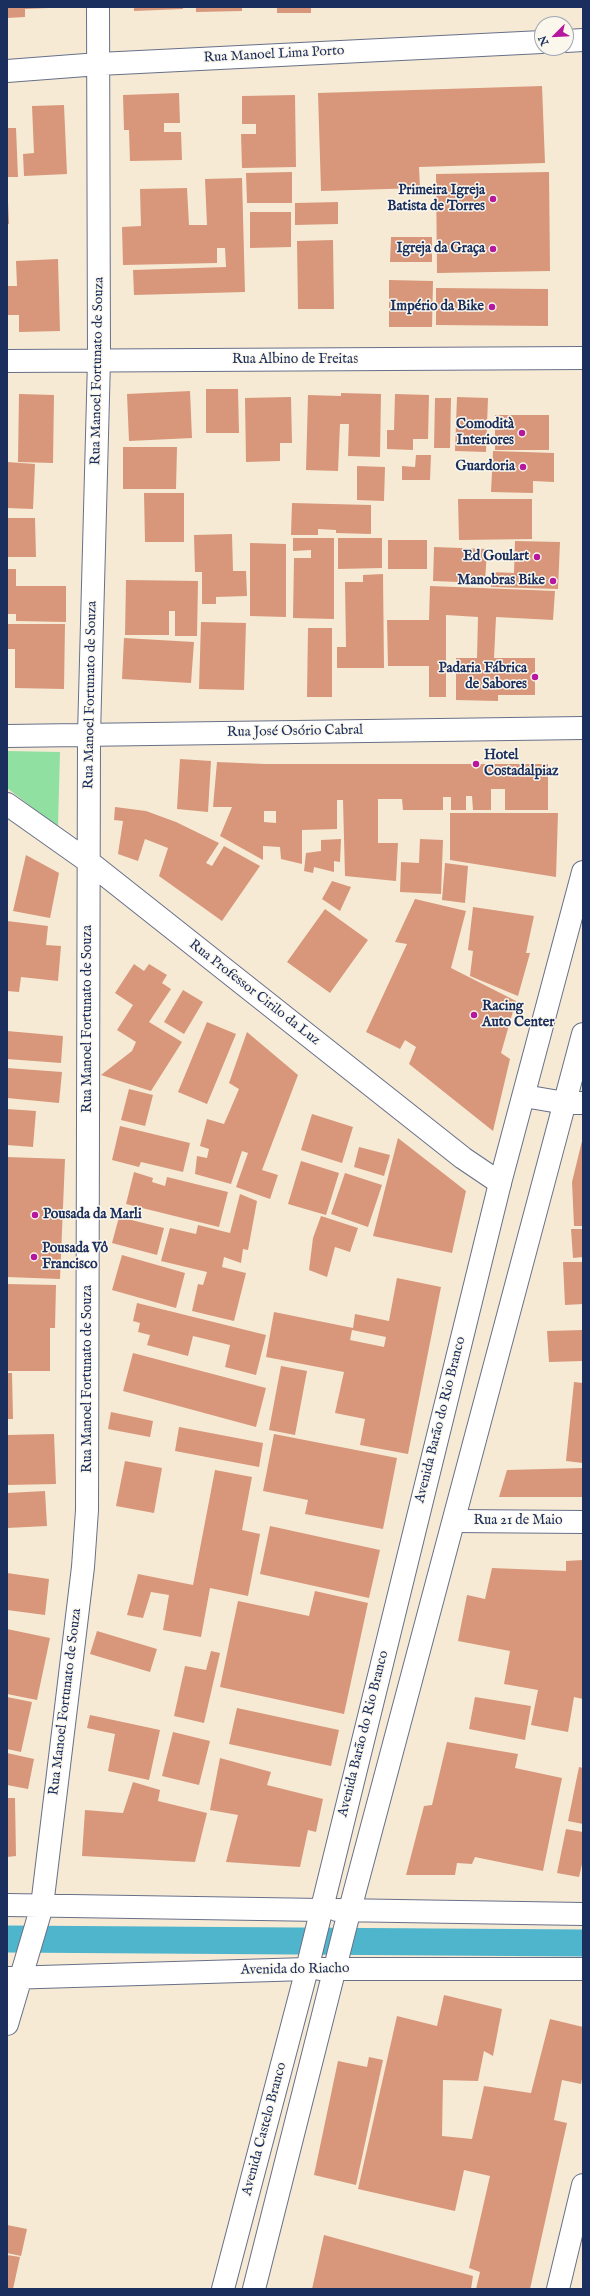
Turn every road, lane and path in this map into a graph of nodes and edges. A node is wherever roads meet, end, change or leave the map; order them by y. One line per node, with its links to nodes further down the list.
1 (98, 7): 3 (street, Rua Manoel Fortunato de Souza)
2 (534, 42): 3 (street, Rua Manoel Lima Porto)
3 (99, 64): 4 (street, Rua Manoel Lima Porto); 6 (street, Rua Manoel Fortunato de Souza)
4 (7, 71)
5 (583, 358): 6 (street, Rua Albino de Freitas)
6 (100, 360): 7 (street, Rua Albino de Freitas); 9 (street, Rua Manoel Fortunato de Souza)
7 (7, 361)
8 (583, 728): 9 (street, Rua José Osório Cabral)
9 (89, 735): 10 (street, Rua José Osório Cabral); 12 (street, Rua Manoel Fortunato de Souza)
10 (7, 736)
11 (7, 804): 12 (street, Rua Professor Cirilo da Luz)
12 (89, 862): 17 (street, Rua Professor Cirilo da Luz); 21 (street, Rua Manoel Fortunato de Souza)
13 (583, 872): 15 (street, Avenida Barão do Rio Branco)
14 (583, 1034): 16 (street)
15 (524, 1096): 16 (street); 17 (street, Avenida Barão do Rio Branco)
16 (574, 1103): 18 (street)
17 (500, 1183): 23 (street, Avenida Barão do Rio Branco)
18 (454, 1521): 19 (street, Rua 21 de Maio); 24 (street)
19 (583, 1522)
20 (7, 1905): 21 (street)
21 (42, 1906): 23 (street); 28 (street, Rua Manoel Fortunato de Souza)
22 (583, 1914): 24 (street)
23 (319, 1917): 24 (street); 25 (street, Avenida Barão do Rio Branco)
24 (347, 1919): 26 (street)
25 (309, 1962): 26 (street, Avenida do Riacho); 28 (street, Avenida do Riacho); 31 (street, Avenida Castelo Branco)
26 (336, 1962): 27 (street, Avenida do Riacho); 32 (street, Avenida Castelo Branco)
27 (583, 1969)
28 (13, 1978): 29 (street, Rua Manoel Fortunato de Souza)
29 (7, 2024)
30 (583, 2186): 33 (street)
31 (223, 2289)
32 (254, 2289)
33 (558, 2289)

